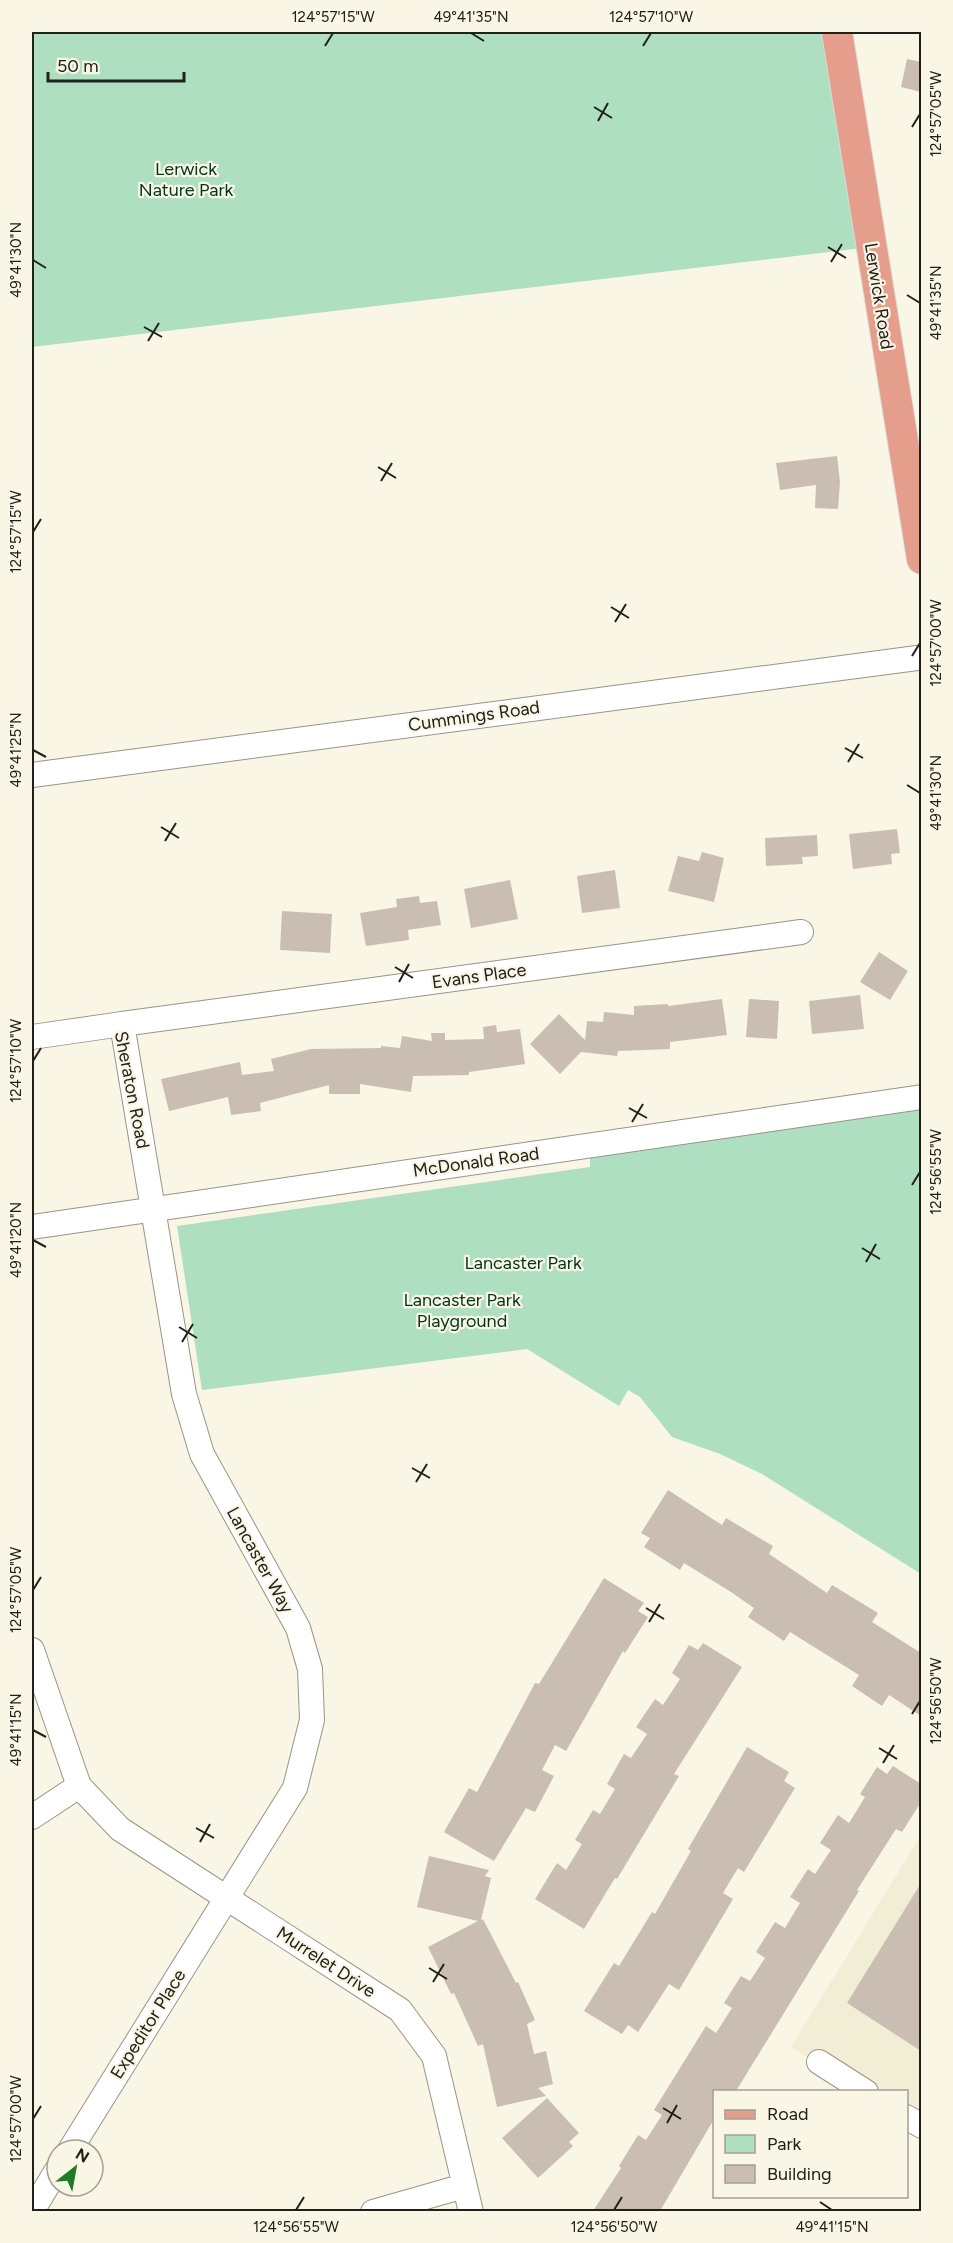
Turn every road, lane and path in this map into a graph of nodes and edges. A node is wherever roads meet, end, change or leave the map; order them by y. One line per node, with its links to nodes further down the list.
1 (837, 32): 2 (main road, Lerwick Road)
2 (921, 560)
3 (917, 658): 4 (street, Cummings Road)
4 (32, 775)
5 (801, 932): 6 (street, Evans Place)
6 (122, 1024): 7 (street, Sheraton Road); 9 (street, Sheraton Road)
7 (32, 1037)
8 (921, 1097): 9 (street, McDonald Road)
9 (154, 1209): 10 (street, McDonald Road); 14 (street, Lancaster Way)
10 (32, 1227)
11 (32, 1650): 12 (street)
12 (79, 1786): 13 (street); 14 (street, Murrelet Drive)
13 (32, 1817)
14 (227, 1898): 19 (street, Expeditor Place); 20 (street, Murrelet Drive)
15 (819, 2062): 16 (street)
16 (864, 2090)
17 (908, 2118): 18 (street)
18 (921, 2126)
19 (77, 2138)
20 (464, 2186): 23 (street); 24 (street, Murrelet Drive)
21 (45, 2190): 22 (street)
22 (32, 2211)
23 (373, 2211)
24 (471, 2211)

